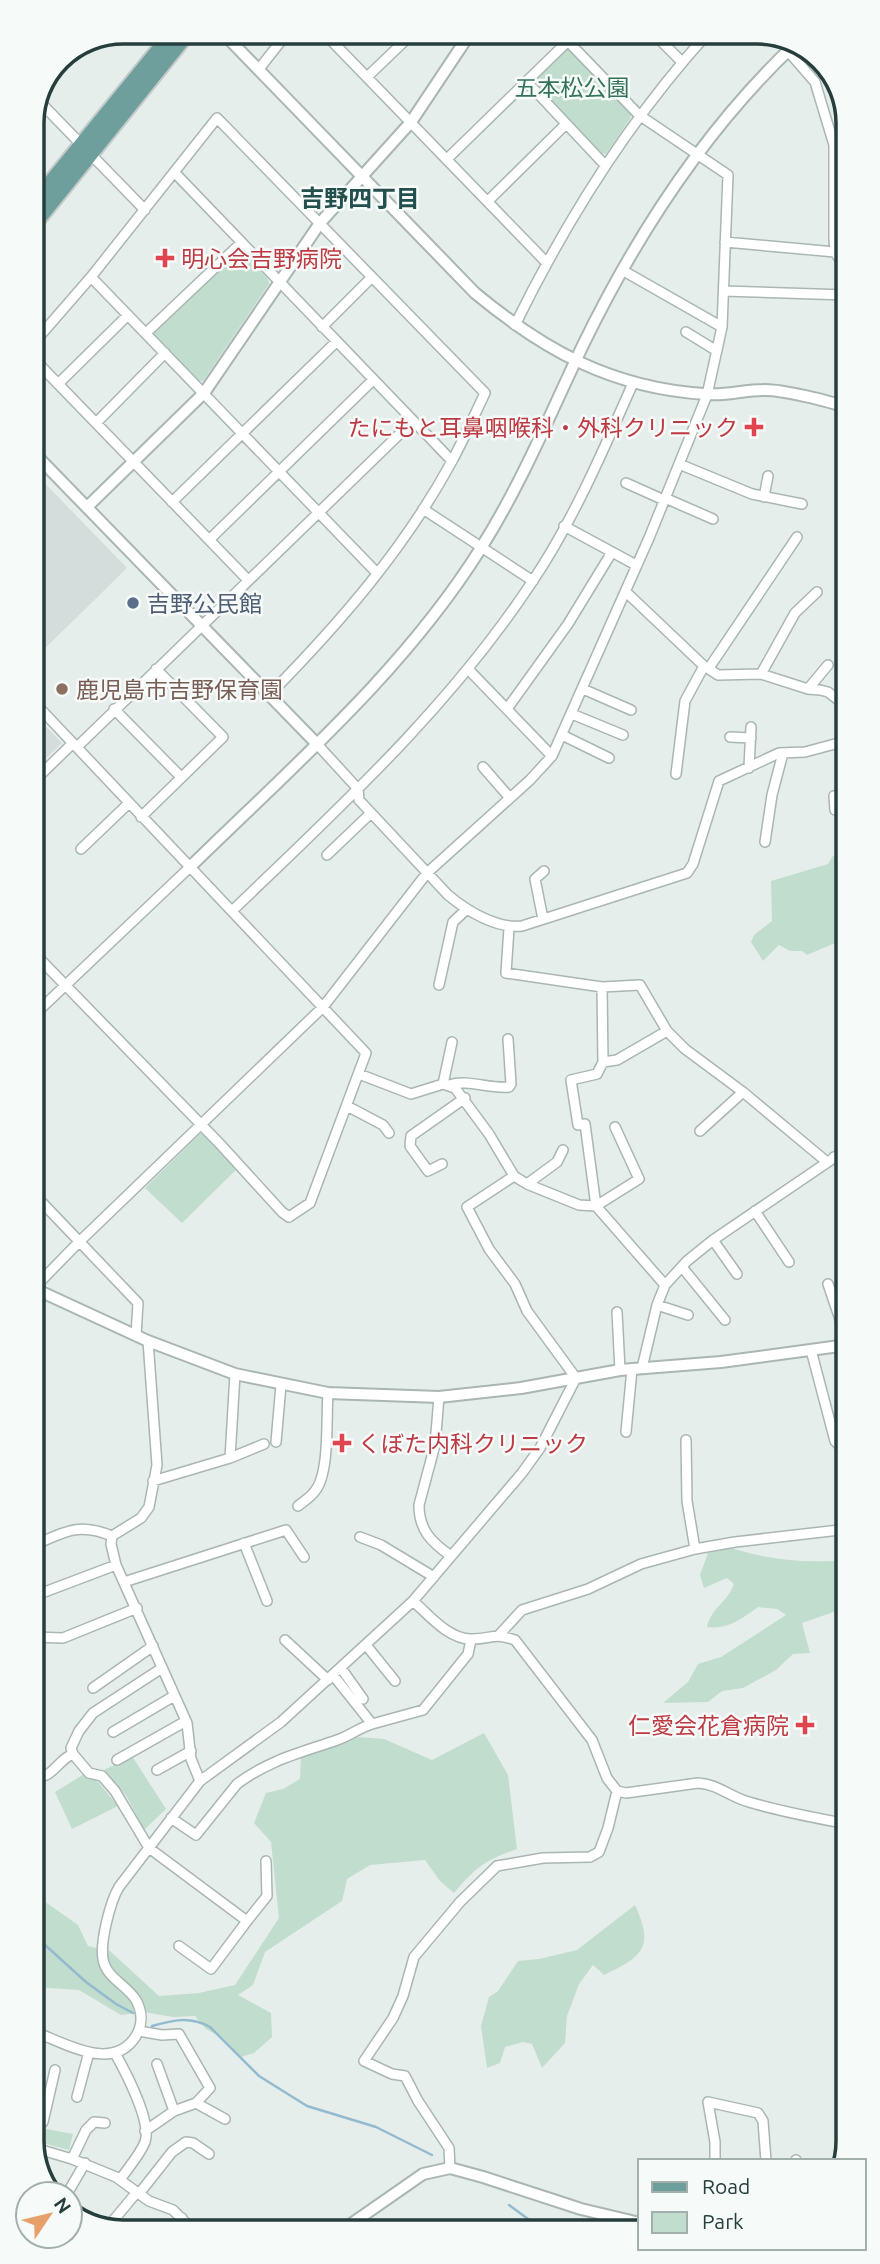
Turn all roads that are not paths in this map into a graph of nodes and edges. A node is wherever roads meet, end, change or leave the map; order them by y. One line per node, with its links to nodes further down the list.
1 (164, 44): 22 (main road)
2 (178, 44): 22 (main road)
3 (234, 44): 15 (street)
4 (279, 44): 15 (street)
5 (336, 44): 16 (street)
6 (401, 44): 16 (street)
7 (463, 44): 20 (street)
8 (565, 44): 17 (street)
9 (571, 44): 19 (street)
10 (664, 44): 14 (street)
11 (698, 44): 14 (street)
12 (789, 51): 23 (street)
13 (795, 53): 33 (street)
14 (682, 62): 19 (street)
15 (259, 69): 27 (street)
16 (367, 77): 20 (street)
17 (527, 82): 21 (street); 24 (street)
18 (45, 107): 22 (street)
19 (639, 115): 23 (street); 25 (street)
20 (411, 122): 24 (street); 27 (street)
21 (566, 124): 25 (street); 29 (street)
22 (86, 149): 28 (main road); 30 (main road); 31 (street)
23 (696, 155): 34 (street); 38 (street)
24 (447, 159): 29 (street)
25 (604, 165): 37 (street)
26 (175, 173): 31 (street); 32 (street); 35 (street)
27 (362, 175): 32 (street); 45 (street)
28 (44, 193)
29 (488, 201): 37 (street)
30 (44, 210)
31 (145, 210): 39 (street)
32 (320, 223): 40 (street); 41 (street)
33 (834, 239): 36 (street)
34 (725, 242): 36 (street); 42 (street)
35 (241, 243): 41 (street); 50 (street)
36 (835, 252)
37 (546, 262): 45 (street)
38 (622, 270): 47 (street); 54 (street)
39 (91, 276): 44 (street); 48 (street)
40 (372, 277): 46 (street); 65 (street)
41 (278, 282): 46 (street); 59 (street)
42 (724, 291): 43 (street); 47 (street)
43 (836, 295)
44 (128, 315): 50 (street); 58 (street)
45 (515, 325): 54 (street)
46 (322, 327): 51 (street)
47 (722, 327): 52 (street)
48 (44, 331)
49 (686, 332): 52 (street)
50 (146, 333): 53 (street)
51 (336, 342): 56 (street); 64 (street)
52 (717, 351): 60 (street)
53 (165, 353): 59 (street); 63 (street)
54 (575, 362): 57 (street); 83 (street)
55 (44, 370): 58 (street)
56 (373, 380): 62 (street); 69 (street)
57 (633, 383): 60 (street); 80 (street)
58 (58, 384): 63 (street)
59 (204, 393): 64 (street); 66 (street)
60 (707, 395): 61 (street); 68 (street)
61 (836, 402)
62 (413, 421): 65 (street); 78 (street)
63 (96, 423): 66 (street)
64 (242, 433): 69 (street); 74 (street)
65 (452, 461): 77 (street)
66 (133, 462): 74 (street); 76 (street)
67 (44, 463): 76 (street)
68 (679, 464): 72 (street); 73 (street)
69 (279, 472): 78 (street); 82 (street)
70 (768, 476): 72 (street)
71 (626, 483): 73 (street)
72 (764, 497): 75 (street)
73 (665, 499): 79 (street); 85 (street)
74 (172, 502): 82 (street)
75 (802, 504)
76 (87, 508): 91 (street)
77 (423, 509): 83 (street); 86 (street)
78 (319, 513): 86 (street); 87 (street)
79 (713, 519)
80 (564, 526): 84 (street); 88 (street)
81 (797, 537): 93 (street)
82 (210, 540): 87 (street)
83 (481, 548): 88 (street); 111 (street)
84 (612, 552): 85 (street); 102 (street)
85 (636, 565): 89 (street)
86 (377, 573): 99 (street)
87 (248, 580): 91 (street)
88 (533, 581): 95 (street)
89 (625, 592): 93 (street); 97 (street)
90 (817, 592): 96 (street)
91 (201, 625): 94 (street); 99 (street)
92 (828, 665): 98 (street)
93 (706, 667): 96 (street); 120 (street)
94 (156, 669): 101 (street); 121 (street)
95 (469, 670): 102 (street); 122 (street)
96 (761, 674): 98 (street)
97 (583, 689): 103 (street); 105 (street)
98 (808, 689): 100 (street)
99 (270, 694): 111 (street)
100 (836, 698)
101 (114, 709): 113 (street); 121 (street)
102 (506, 709): 115 (street)
103 (631, 710)
104 (44, 713): 113 (street)
105 (572, 713): 107 (street); 108 (street)
106 (751, 727): 110 (street)
107 (562, 735): 115 (street); 116 (street)
108 (623, 735)
109 (730, 737): 110 (street)
110 (751, 737): 118 (street)
111 (316, 743): 122 (street); 132 (street)
112 (836, 744): 114 (street)
113 (75, 745): 119 (street); 125 (street)
114 (783, 753): 118 (street); 129 (street)
115 (552, 756): 124 (street)
116 (610, 758)
117 (483, 767): 124 (street)
118 (749, 768): 137 (street)
119 (44, 772)
120 (676, 774)
121 (181, 777): 128 (street)
122 (358, 789): 127 (street); 136 (street)
123 (836, 796): 126 (street)
124 (510, 798): 134 (street)
125 (128, 804): 128 (street); 130 (street)
126 (835, 810)
127 (371, 813): 131 (street); 134 (street)
128 (141, 817): 132 (street)
129 (765, 842)
130 (81, 849)
131 (327, 855)
132 (189, 868): 136 (street); 140 (street)
133 (544, 871): 137 (street)
134 (427, 873): 135 (street); 144 (street)
135 (467, 909): 138 (street); 141 (street)
136 (232, 911): 144 (street)
137 (543, 919): 138 (street)
138 (509, 928): 142 (street)
139 (44, 963): 140 (street)
140 (65, 985): 143 (street); 154 (street)
141 (439, 985)
142 (602, 987): 145 (street); 148 (street)
143 (44, 1005)
144 (323, 1007): 149 (street); 154 (street)
145 (667, 1031): 148 (street); 151 (street)
146 (508, 1039): 150 (street)
147 (452, 1042): 150 (street)
148 (603, 1062): 166 (street)
149 (359, 1074): 150 (street); 153 (street)
150 (445, 1085): 152 (street)
151 (743, 1093): 156 (street); 160 (street)
152 (465, 1098): 162 (street); 163 (street)
153 (347, 1106): 154 (street); 157 (street)
154 (200, 1126): 169 (street)
155 (615, 1127): 166 (street)
156 (700, 1131)
157 (389, 1133)
158 (562, 1150): 164 (street)
159 (836, 1157): 160 (street)
160 (831, 1160): 161 (street); 167 (street)
161 (836, 1162)
162 (442, 1164)
163 (514, 1176): 164 (street); 189 (street)
164 (527, 1184): 166 (street)
165 (44, 1205): 169 (street)
166 (596, 1206): 175 (street)
167 (755, 1211): 168 (street); 170 (street)
168 (713, 1240): 171 (street); 172 (street)
169 (79, 1242): 173 (street); 182 (street)
170 (789, 1262)
171 (682, 1267): 175 (street); 181 (street)
172 (737, 1274)
173 (44, 1278)
174 (828, 1284): 178 (street)
175 (665, 1285): 177 (street)
176 (44, 1293): 182 (street)
177 (657, 1305): 180 (street); 186 (street)
178 (836, 1309)
179 (617, 1312): 187 (street)
180 (688, 1315)
181 (725, 1320)
182 (136, 1336): 183 (street)
183 (148, 1341): 188 (street); 199 (street)
184 (836, 1345): 185 (street)
185 (811, 1350): 186 (street); 196 (street)
186 (637, 1368): 187 (street); 193 (street)
187 (620, 1370): 189 (street)
188 (236, 1374): 190 (street); 198 (street)
189 (576, 1378): 192 (street); 207 (street)
190 (281, 1385): 191 (street); 195 (street)
191 (328, 1393): 192 (street); 200 (street)
192 (439, 1397): 207 (street)
193 (626, 1432)
194 (686, 1440): 206 (street)
195 (276, 1441)
196 (836, 1442)
197 (264, 1444): 198 (street)
198 (230, 1458): 199 (street)
199 (153, 1481): 202 (street)
200 (298, 1506)
201 (836, 1531): 206 (street)
202 (112, 1535): 204 (street); 209 (street)
203 (360, 1537): 210 (street)
204 (44, 1541)
205 (244, 1544): 208 (street); 211 (street); 213 (street)
206 (695, 1549): 216 (street)
207 (451, 1556): 210 (street)
208 (303, 1558)
209 (116, 1565): 211 (street); 212 (street)
210 (434, 1577): 214 (street)
211 (124, 1583): 215 (street)
212 (44, 1592)
213 (267, 1601)
214 (413, 1601): 219 (street); 220 (street)
215 (136, 1608): 217 (street); 221 (street)
216 (499, 1634): 219 (street); 237 (street)
217 (44, 1637)
218 (285, 1640): 223 (street)
219 (471, 1640): 229 (street)
220 (366, 1644): 223 (street); 224 (street)
221 (153, 1646): 222 (street); 225 (street)
222 (162, 1668): 226 (street); 232 (street)
223 (334, 1674): 227 (street); 229 (street); 236 (street)
224 (395, 1681)
225 (93, 1688)
226 (174, 1696): 228 (street); 230 (street)
227 (363, 1699)
228 (186, 1721): 231 (street); 233 (street)
229 (372, 1724): 238 (street)
230 (113, 1732)
231 (191, 1751): 234 (street); 236 (street)
232 (73, 1754): 235 (street); 240 (street)
233 (117, 1760)
234 (157, 1770)
235 (44, 1777)
236 (200, 1781): 238 (street)
237 (617, 1791): 239 (street); 263 (street)
238 (171, 1818): 240 (street)
239 (836, 1822)
240 (149, 1848): 242 (street); 244 (street)
241 (266, 1861): 242 (street)
242 (247, 1922): 243 (street)
243 (179, 1946)
244 (139, 2031): 247 (street); 251 (street)
245 (44, 2036): 246 (street)
246 (89, 2052): 247 (street); 250 (street)
247 (115, 2053): 256 (street)
248 (157, 2064): 252 (street)
249 (55, 2070): 253 (street)
250 (77, 2097)
251 (196, 2103): 252 (street); 254 (street)
252 (174, 2110): 256 (street)
253 (44, 2118)
254 (225, 2119)
255 (105, 2123): 259 (street)
256 (145, 2131): 265 (street)
257 (44, 2150): 259 (street)
258 (209, 2154): 266 (street)
259 (72, 2158): 262 (street)
260 (715, 2159): 261 (street)
261 (766, 2159)
262 (85, 2163): 264 (street); 265 (street)
263 (450, 2168): 269 (street); 270 (street)
264 (75, 2180)
265 (120, 2180): 266 (street)
266 (136, 2192): 267 (street); 268 (street)
267 (182, 2218)
268 (114, 2219)
269 (357, 2220)
270 (627, 2220)

